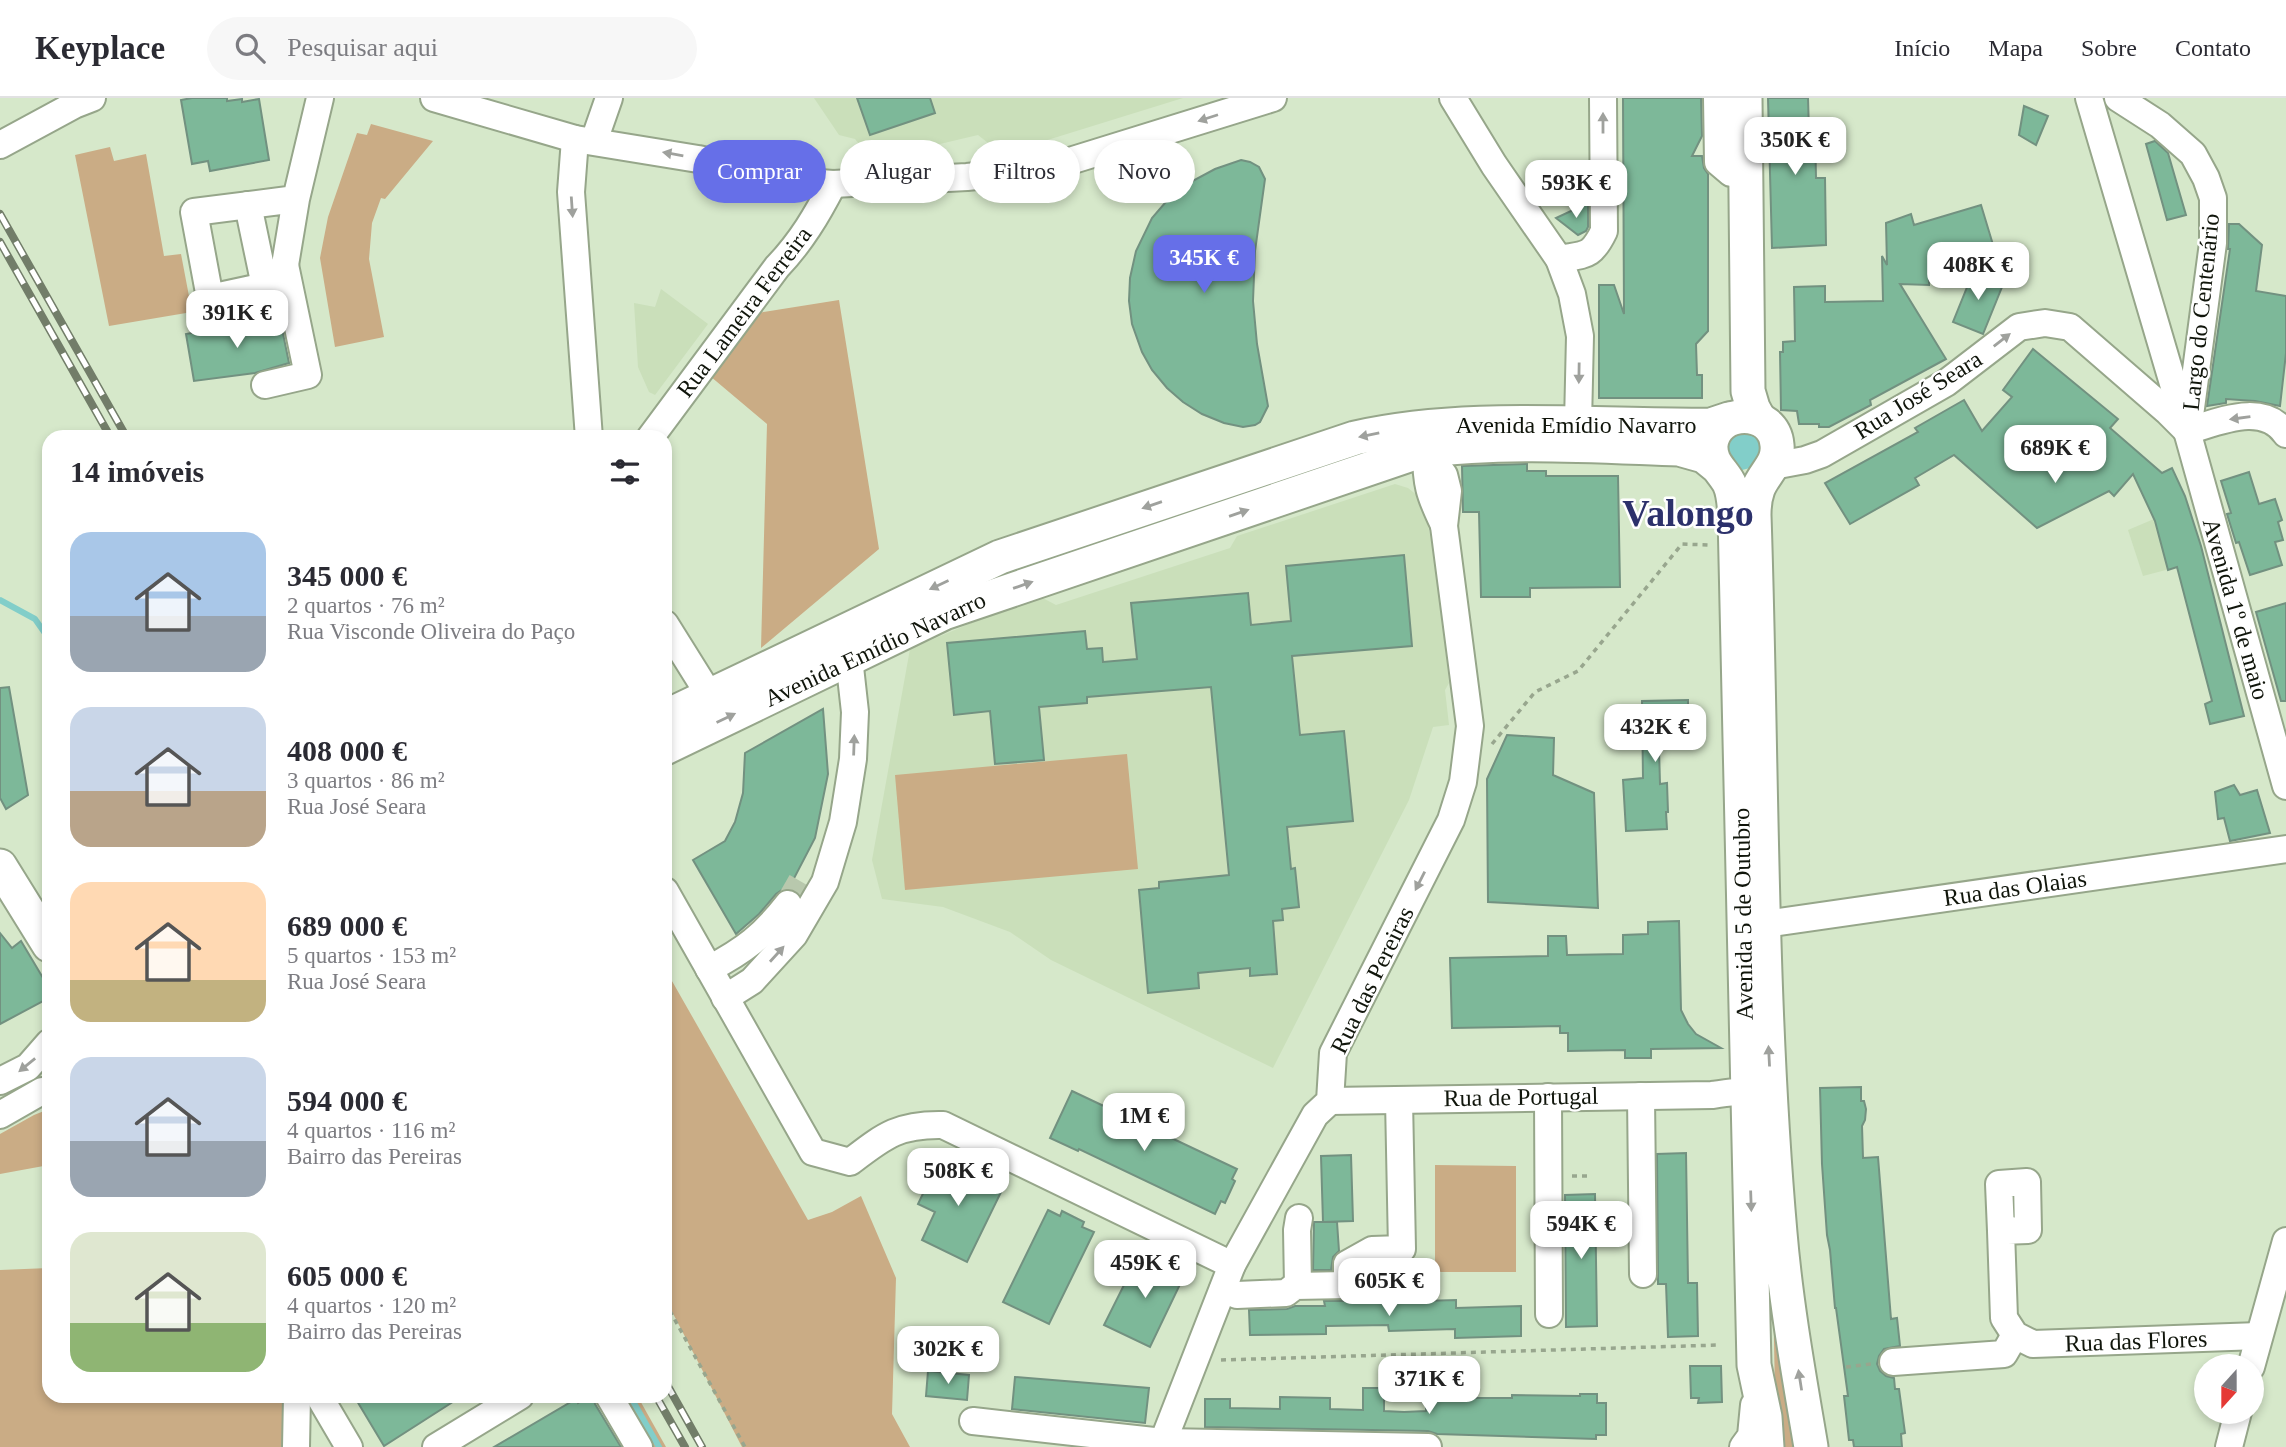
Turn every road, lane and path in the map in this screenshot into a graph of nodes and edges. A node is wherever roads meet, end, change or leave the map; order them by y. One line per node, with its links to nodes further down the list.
1 (320, 98): 17 (street)
2 (434, 98): 13 (street)
3 (609, 98): 13 (street)
4 (1273, 98): 16 (street, one-way to 16)
5 (1454, 98): 20 (street)
6 (1603, 98): 19 (street, one-way to 6)
7 (1717, 98): 15 (street)
8 (1730, 98): 15 (main road, Avenida 5 de Outubro)
9 (1745, 98): 25 (main road, Avenida 5 de Outubro)
10 (2090, 98): 29 (street, Largo do Centenário)
11 (2118, 98): 29 (street, Largo do Centenário)
12 (79, 100): 14 (street)
13 (585, 140): 16 (street, one-way to 13); 27 (street, one-way to 27)
14 (0, 145)
15 (1731, 173): 25 (main road, Avenida 5 de Outubro)
16 (833, 184): 28 (street, Rua Lameira Ferreira)
17 (296, 199): 18 (street); 21 (street)
18 (248, 205): 22 (street); 22 (street)
19 (1589, 254): 20 (street); 23 (street)
20 (1559, 259): 23 (street)
21 (285, 265): 22 (street); 24 (street)
22 (265, 286)
23 (1580, 336): 26 (street, one-way to 26)
24 (265, 385)
25 (1744, 419): 26 (main road, Avenida Emídio Navarro); 32 (main road, Avenida 5 de Outubro); 33 (main road, Avenida 5 de Outubro)
26 (1578, 423): 31 (main road, Avenida Emídio Navarro)
27 (588, 430)
28 (656, 430)
29 (2188, 431): 30 (street, one-way to 29); 33 (street, Rua José Seara, one-way to 29); 43 (street, Avenida 1º de maio)
30 (2286, 435)
31 (1425, 438): 32 (main road, Avenida Emídio Navarro); 34 (main road, Avenida Emídio Navarro, one-way to 34); 36 (main road, Avenida Emídio Navarro, one-way to 31); 61 (street, Rua das Pereiras, one-way to 61)
32 (1719, 469): 33 (main road); 48 (main road, Avenida 5 de Outubro)
33 (1769, 471): 48 (main road, Avenida 5 de Outubro)
34 (1078, 530): 36 (main road); 39 (main road, Avenida Emídio Navarro, one-way to 39)
35 (1718, 545): 41 (path)
36 (1089, 563): 38 (main road, Avenida Emídio Navarro, one-way to 36)
37 (672, 635): 39 (street)
38 (849, 658): 42 (main road, Avenida Emídio Navarro, one-way to 38); 51 (street, one-way to 38)
39 (710, 696): 40 (main road, Avenida Emídio Navarro)
40 (672, 714)
41 (1492, 744)
42 (672, 745)
43 (2286, 786)
44 (2286, 849): 48 (street, Rua das Olaias)
45 (0, 866): 49 (main road)
46 (672, 903): 50 (street)
47 (788, 904): 50 (street)
48 (1753, 926): 53 (main road, Avenida 5 de Outubro); 63 (main road, Avenida 5 de Outubro, one-way to 48)
49 (42, 934)
50 (709, 969): 51 (street)
51 (726, 998): 71 (street)
52 (42, 1051): 54 (street, one-way to 54)
53 (1746, 1059): 56 (main road, Avenida 5 de Outubro); 57 (street)
54 (0, 1082)
55 (42, 1091): 62 (street)
56 (1747, 1093): 57 (street, Rua de Portugal); 63 (main road, Avenida 5 de Outubro)
57 (1712, 1095): 58 (street, Rua de Portugal); 63 (street)
58 (1641, 1096): 59 (street, Rua de Portugal); 70 (street)
59 (1548, 1097): 60 (street, Rua de Portugal); 73 (street)
60 (1399, 1100): 61 (street, Rua de Portugal); 72 (street)
61 (1329, 1101): 71 (street)
62 (0, 1115)
63 (1762, 1159): 69 (main road, Avenida 5 de Outubro)
64 (1571, 1176): 65 (path)
65 (1591, 1176)
66 (1299, 1217): 72 (street)
67 (2001, 1231): 75 (street)
68 (2286, 1241): 76 (street)
69 (1769, 1273): 81 (main road, Avenida 5 de Outubro); 99 (main road, Avenida 5 de Outubro, one-way to 69)
70 (1643, 1274)
71 (1227, 1277): 72 (street); 79 (street)
72 (1298, 1285)
73 (1549, 1314)
74 (672, 1315): 94 (path)
75 (2015, 1335): 76 (street, Rua das Flores); 80 (street)
76 (2259, 1336): 78 (street)
77 (1719, 1345): 79 (path)
78 (2254, 1354)
79 (1195, 1361): 88 (street)
80 (1893, 1362)
81 (1754, 1365): 97 (street); 98 (main road, Avenida 5 de Outubro)
82 (297, 1403): 90 (street)
83 (322, 1403): 91 (street)
84 (508, 1403): 92 (street)
85 (613, 1403): 93 (street)
86 (973, 1421): 88 (street)
87 (2235, 1424): 100 (street)
88 (1162, 1444): 89 (street)
89 (1307, 1446): 95 (street)
90 (296, 1447)
91 (349, 1447)
92 (436, 1447)
93 (639, 1447)
94 (746, 1447)
95 (1382, 1447): 96 (street)
96 (1428, 1447)
97 (1744, 1447)
98 (1766, 1447)
99 (1811, 1447)
100 (2229, 1447)

